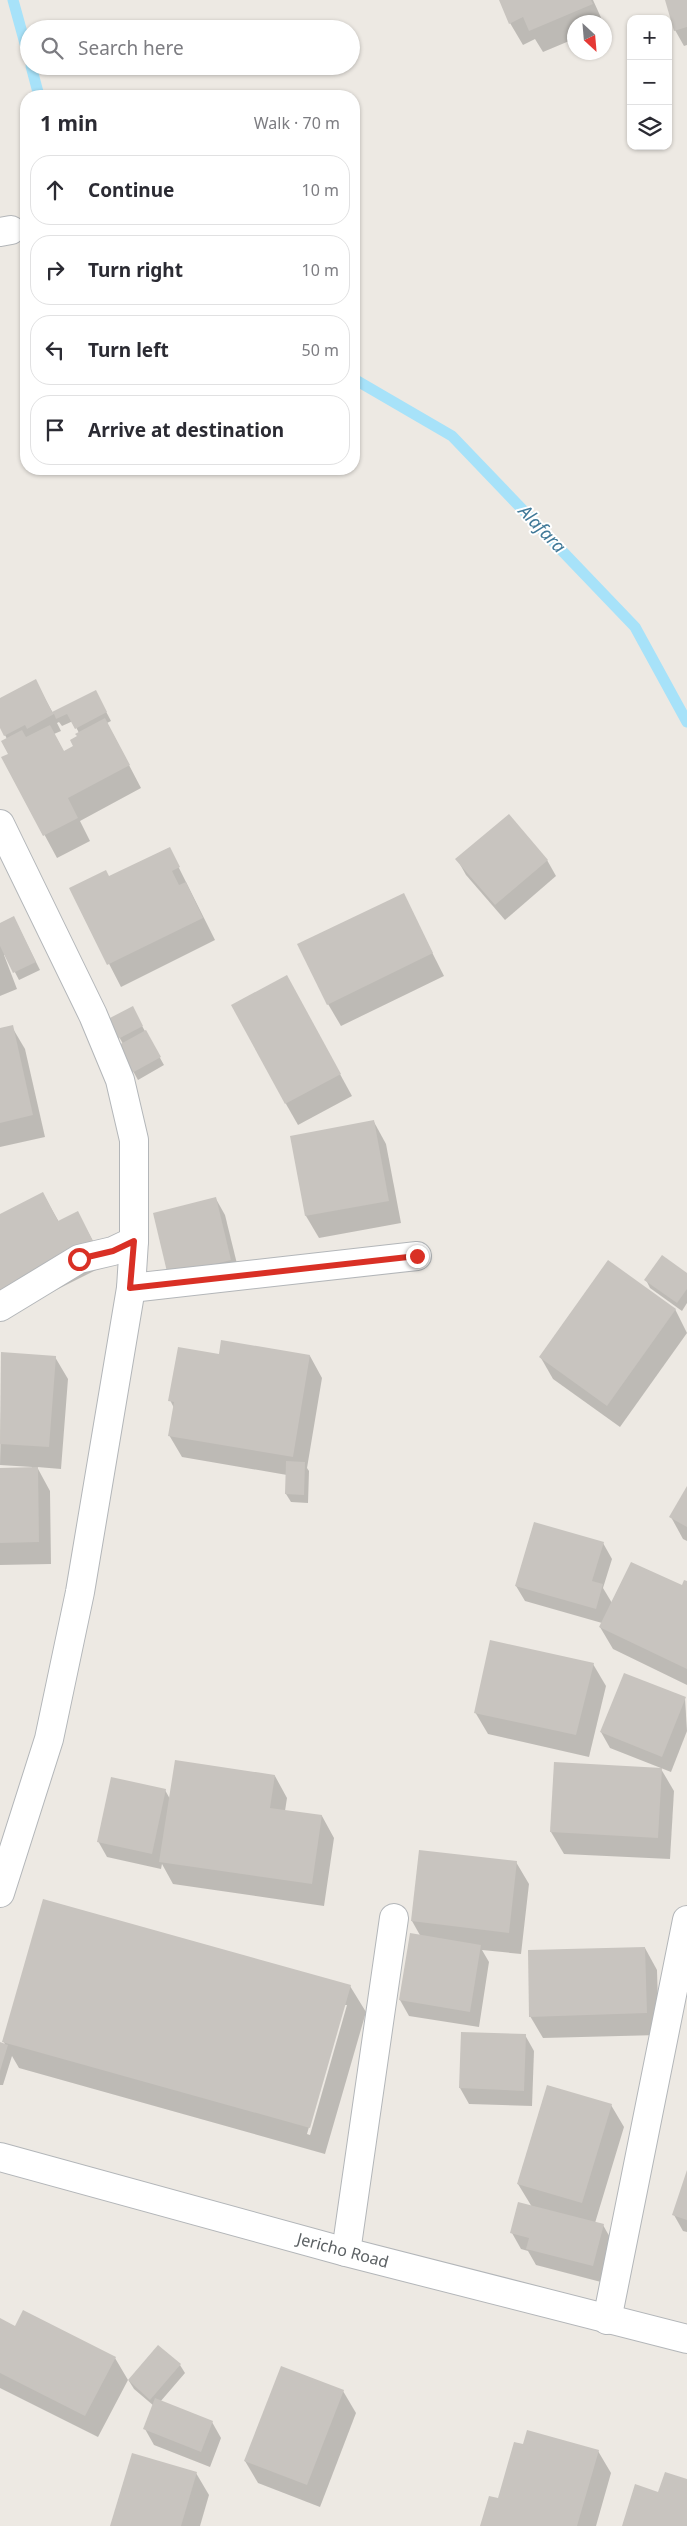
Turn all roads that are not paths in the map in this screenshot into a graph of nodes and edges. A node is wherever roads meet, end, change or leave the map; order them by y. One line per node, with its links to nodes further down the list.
1 (0, 824): 2 (street)
2 (134, 1241): 4 (street); 5 (street)
3 (417, 1256): 4 (street)
4 (130, 1288): 6 (street)
5 (0, 1307)
6 (0, 1893)
7 (394, 1918): 10 (street)
8 (687, 1920): 11 (street)
9 (0, 2156): 10 (street, Jericho Road)
10 (346, 2252): 11 (street, Jericho Road)
11 (607, 2320): 12 (street, Jericho Road)
12 (687, 2340)

